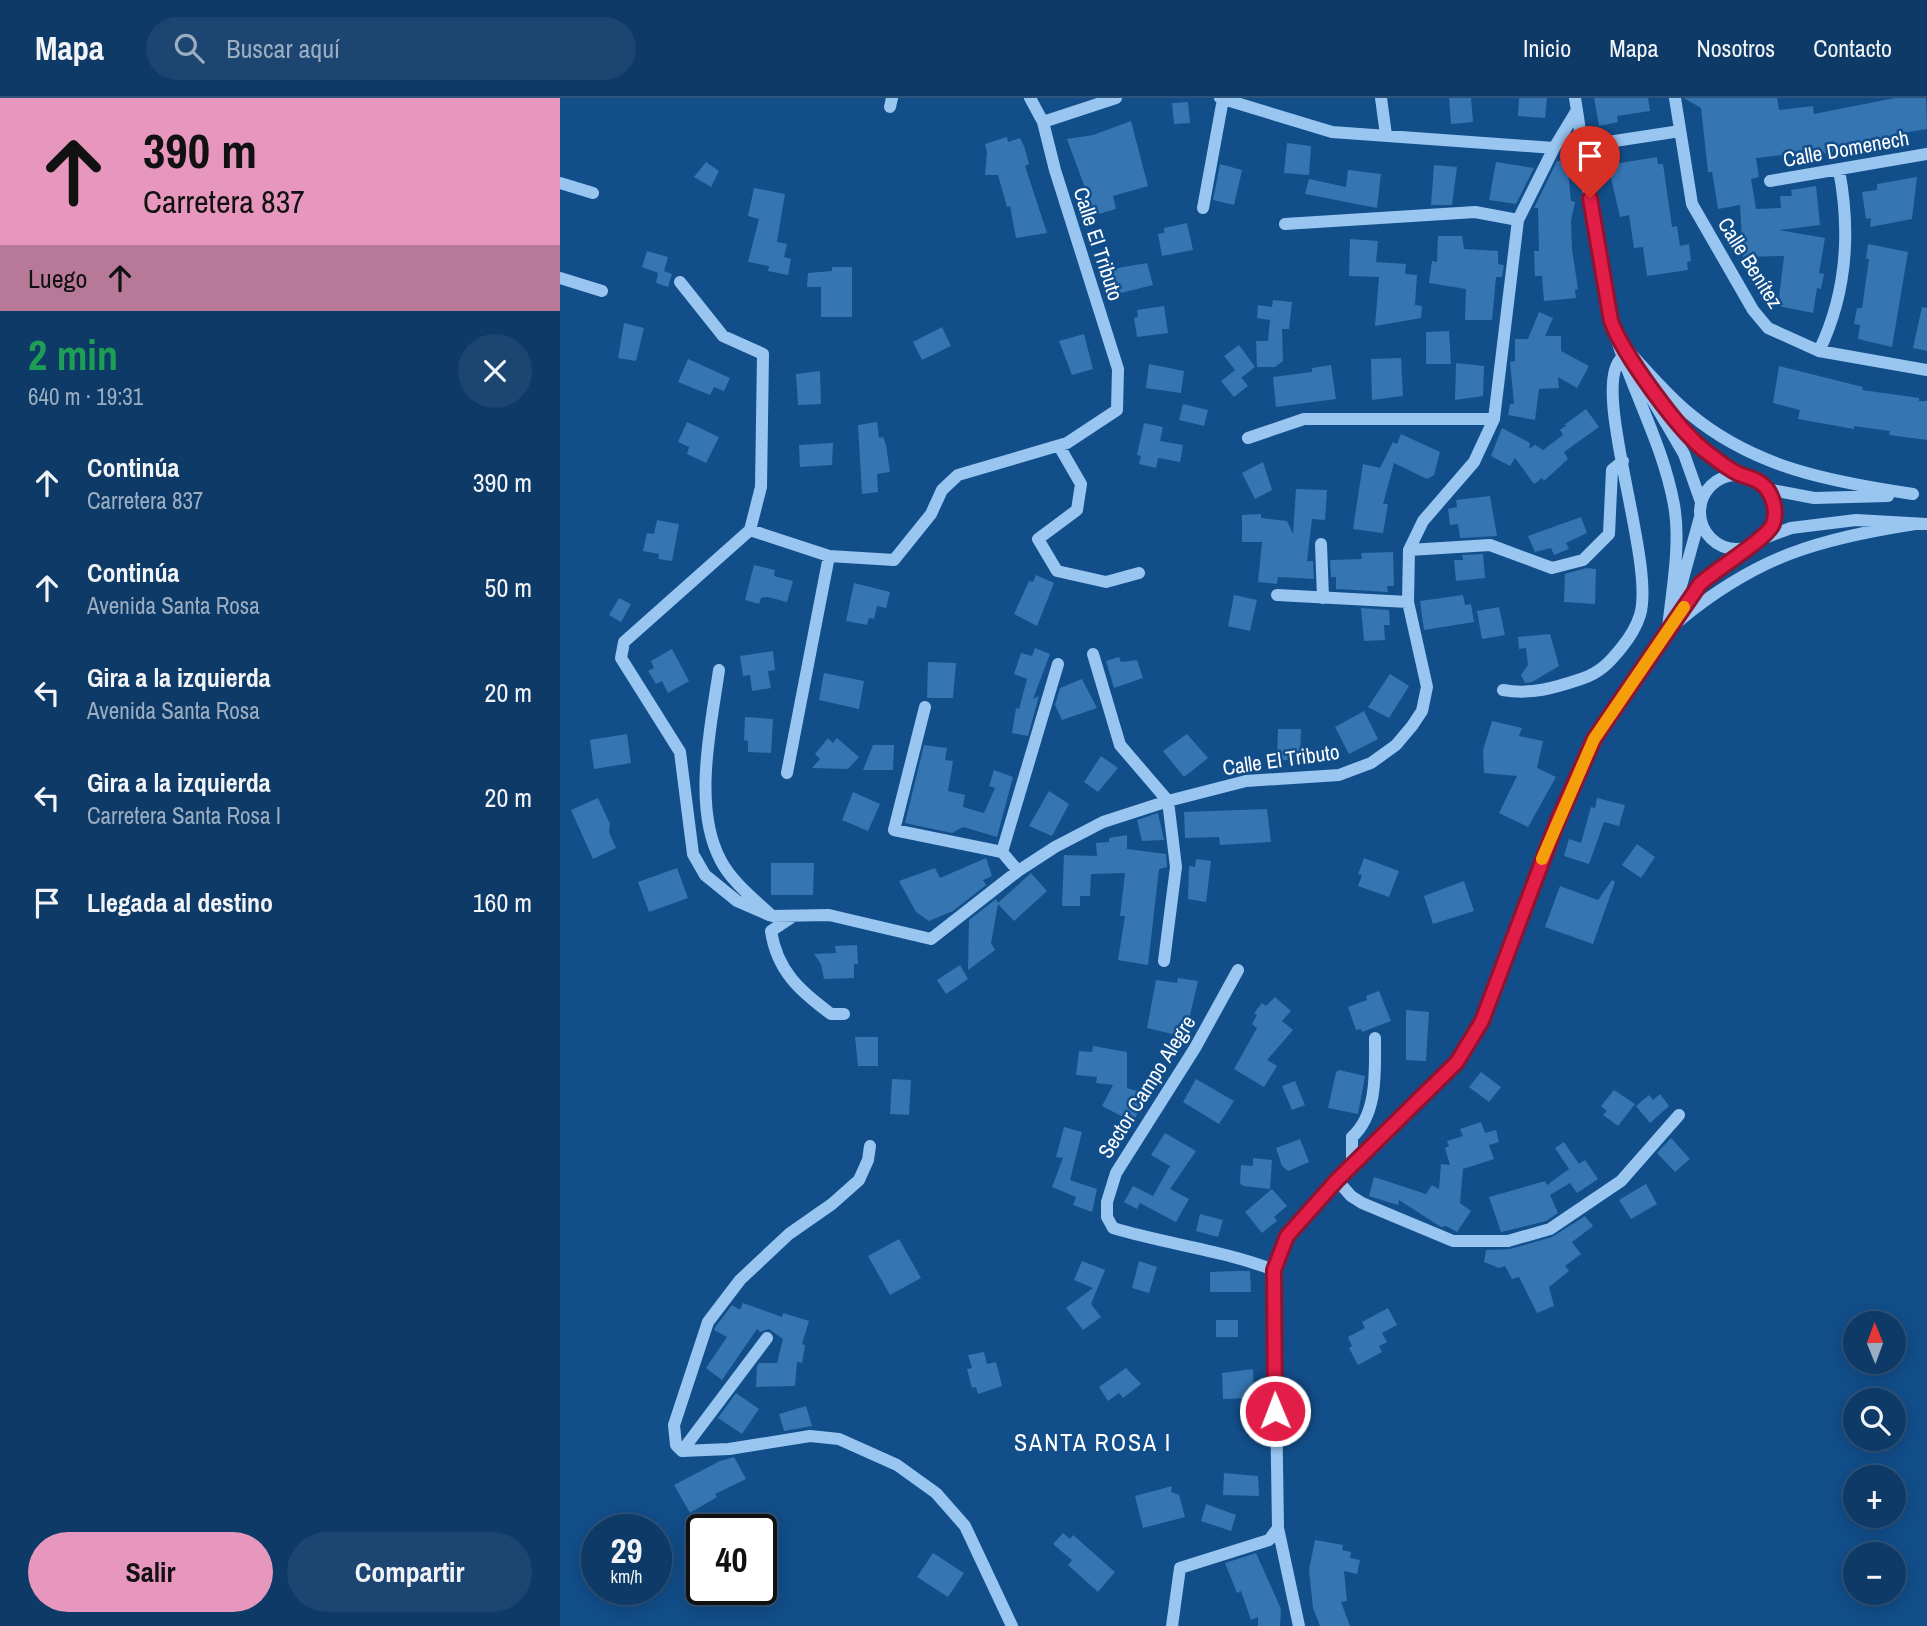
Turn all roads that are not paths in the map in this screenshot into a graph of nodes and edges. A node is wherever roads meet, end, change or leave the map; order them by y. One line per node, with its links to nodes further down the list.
1 (1030, 98): 7 (street)
2 (1116, 98): 7 (street)
3 (1381, 98): 9 (street)
4 (1675, 98): 8 (street, Calle Benítez)
5 (1222, 99): 9 (street); 17 (street)
6 (1576, 104): 10 (street); 11 (street, Calle El Tributo)
7 (1043, 122): 29 (street, Calle El Tributo)
8 (1680, 131): 10 (street); 24 (street, Calle Benítez)
9 (1386, 135): 11 (street)
10 (1582, 146): 23 (street)
11 (1553, 148): 18 (street, Calle El Tributo)
12 (1927, 155): 13 (street, Calle Domenech)
13 (1839, 170): 14 (street, Calle Domenech); 24 (street)
14 (1770, 181)
15 (560, 183): 16 (street)
16 (593, 193)
17 (1203, 208)
18 (1518, 220): 19 (street); 27 (street, Calle El Tributo)
19 (1285, 224)
20 (560, 278): 22 (street)
21 (680, 282): 38 (street)
22 (602, 291)
23 (1618, 340): 25 (street); 31 (street); 33 (street); 35 (street)
24 (1819, 351): 26 (street, Calle Benítez)
25 (1621, 359): 30 (street); 48 (street)
26 (1927, 370)
27 (1494, 419): 28 (street); 42 (street, Calle El Tributo)
28 (1248, 438)
29 (1059, 446): 43 (street, Calle El Tributo); 44 (street)
30 (1623, 461): 42 (street); 52 (street)
31 (1741, 475): 32 (street); 35 (street)
32 (1767, 489): 33 (street); 39 (street)
33 (1913, 494): 34 (street)
34 (1927, 494)
35 (1701, 502): 36 (street)
36 (1700, 517): 41 (street); 48 (street)
37 (1921, 524): 39 (street); 48 (street)
38 (750, 530): 43 (street, Calle El Tributo); 58 (street, Calle El Tributo)
39 (1764, 538): 41 (street)
40 (1321, 544): 46 (street)
41 (1745, 548): 48 (street)
42 (1409, 550): 47 (street, Calle El Tributo)
43 (829, 556): 54 (street)
44 (1139, 573)
45 (1277, 595): 46 (street)
46 (1323, 598): 47 (street)
47 (1408, 602): 55 (street, Calle El Tributo)
48 (1667, 631): 66 (street)
49 (1093, 654): 55 (street)
50 (1058, 664): 56 (street)
51 (719, 670): 58 (street)
52 (1503, 690)
53 (925, 707): 56 (street)
54 (787, 773)
55 (1168, 801): 57 (street, Calle El Tributo); 60 (street)
56 (1002, 852): 57 (street)
57 (1018, 871): 59 (street, Calle El Tributo)
58 (772, 916): 59 (street, Calle El Tributo)
59 (792, 917): 62 (street)
60 (1164, 961)
61 (1238, 970): 68 (street, Sector Campo Alegre)
62 (844, 1014)
63 (1374, 1038): 66 (street)
64 (1679, 1115): 67 (street)
65 (870, 1146): 70 (street)
66 (1352, 1165): 67 (street)
67 (1337, 1180): 68 (street)
68 (1274, 1270): 71 (street)
69 (767, 1338): 70 (street)
70 (682, 1451): 72 (street)
71 (1278, 1528): 73 (street); 74 (street)
72 (1012, 1626)
73 (1172, 1626)
74 (1299, 1626)

